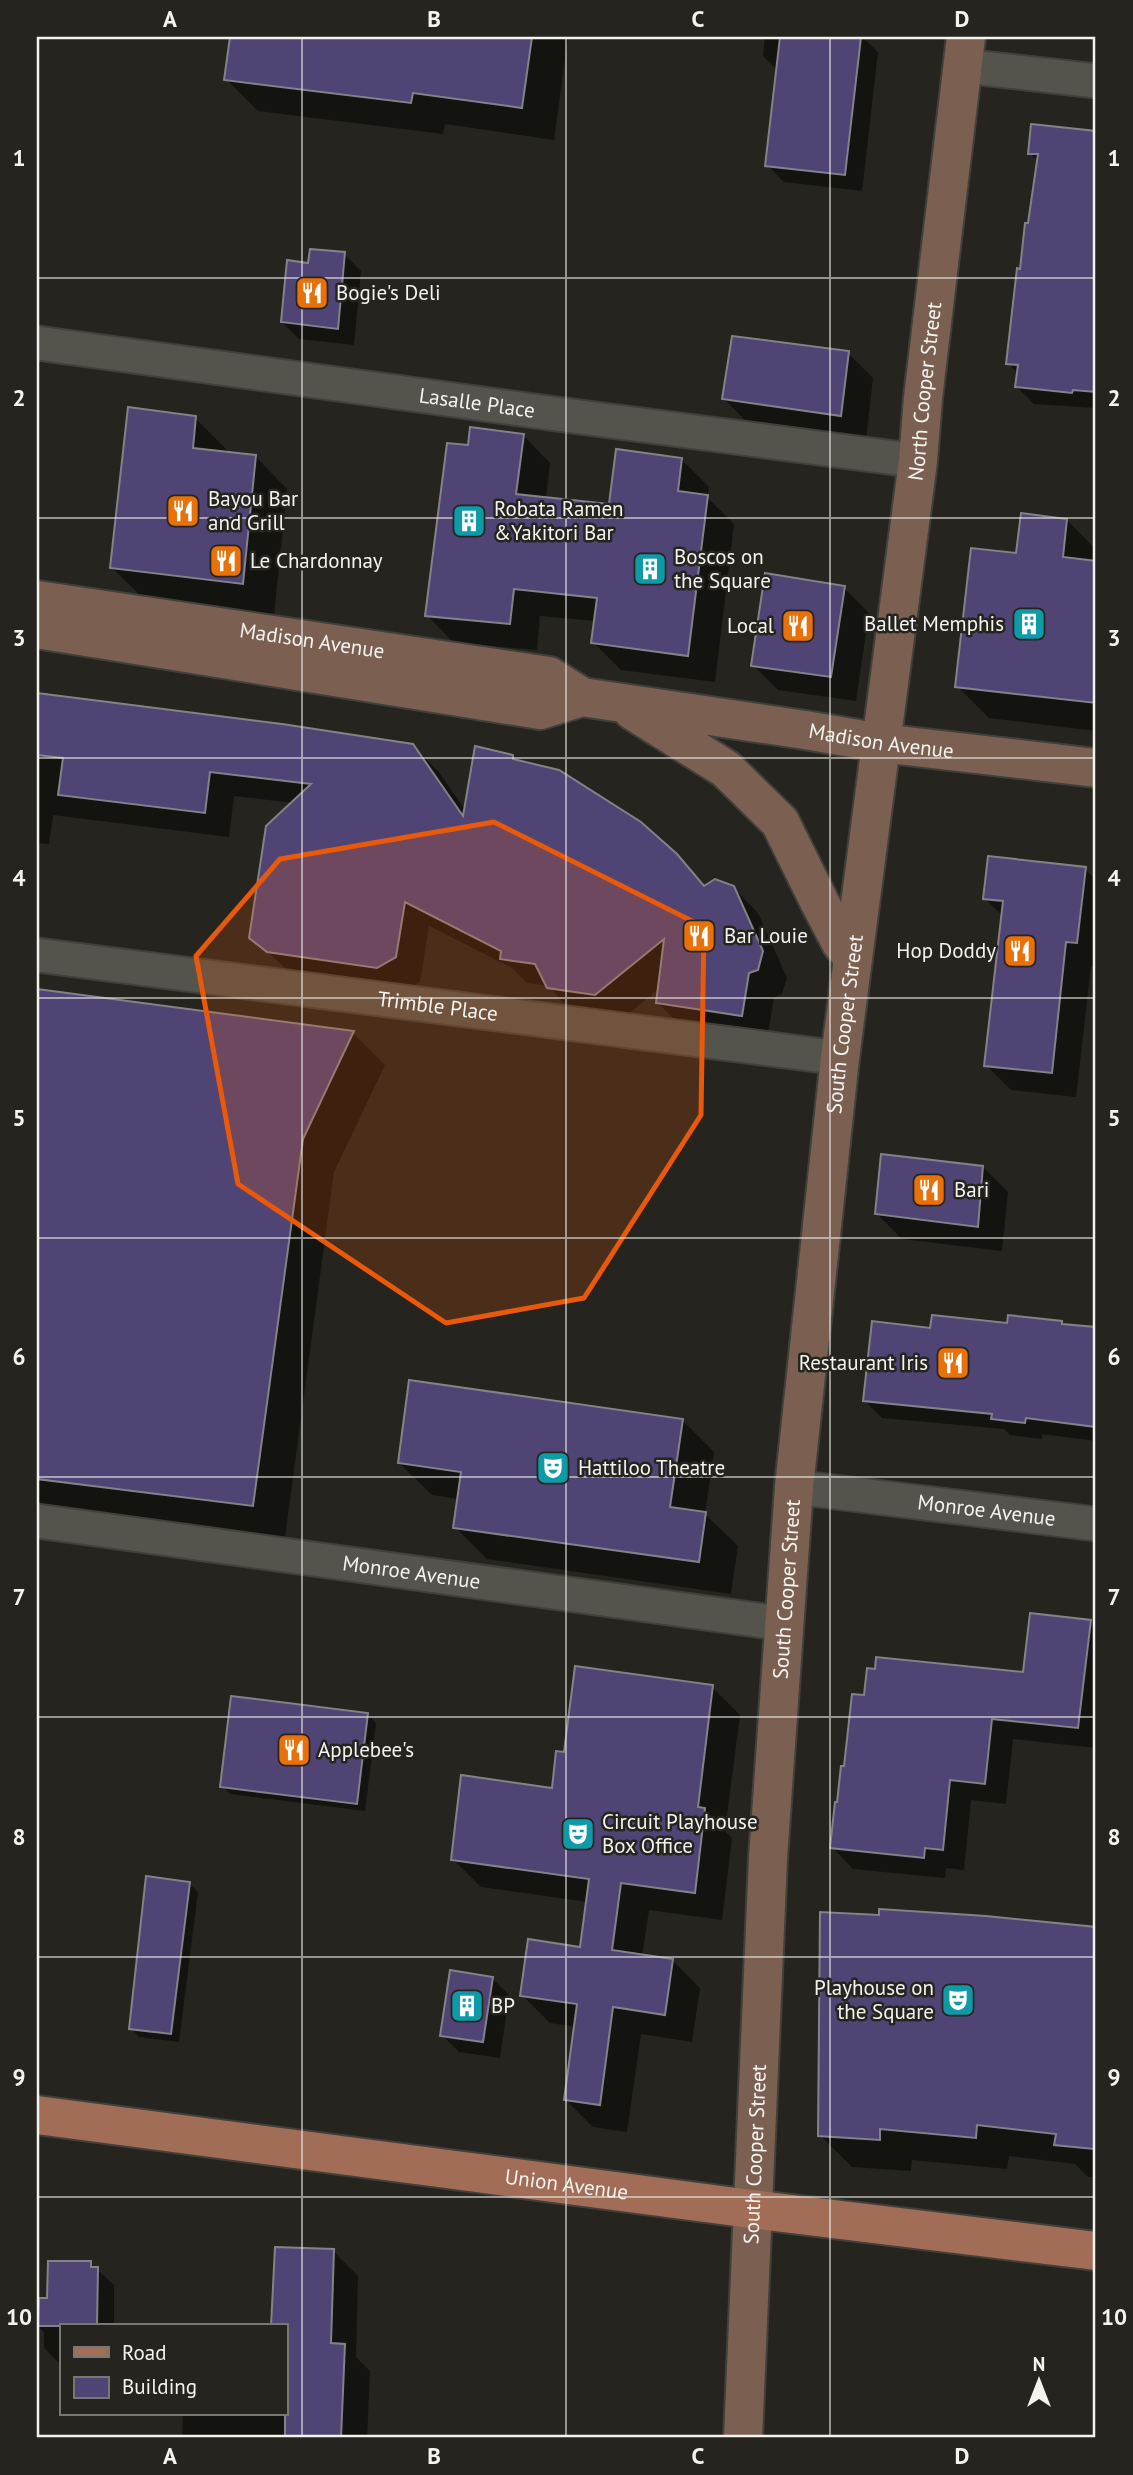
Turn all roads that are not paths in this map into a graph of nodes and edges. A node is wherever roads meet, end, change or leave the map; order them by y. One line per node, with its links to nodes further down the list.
1 (964, 51): 2 (street); 4 (street, North Cooper Street)
2 (1096, 81)
3 (37, 343): 4 (street, Lasalle Place)
4 (918, 461): 8 (street, North Cooper Street)
5 (37, 600): 7 (street, Madison Avenue)
6 (37, 629): 7 (street, Madison Avenue)
7 (599, 699): 8 (street, Madison Avenue); 11 (street)
8 (881, 743): 9 (street, Madison Avenue); 11 (street, South Cooper Street)
9 (1096, 768)
10 (37, 955): 12 (street, Trimble Place)
11 (853, 957): 12 (street, South Cooper Street)
12 (840, 1058): 13 (street, South Cooper Street)
13 (794, 1487): 15 (street, Monroe Avenue); 16 (street, South Cooper Street)
14 (37, 1521): 16 (street, Monroe Avenue)
15 (1096, 1524)
16 (786, 1624): 18 (street, South Cooper Street)
17 (37, 2115): 18 (main road, Union Avenue)
18 (751, 2209): 19 (main road, Union Avenue); 20 (street, South Cooper Street)
19 (1096, 2251)
20 (743, 2438)

